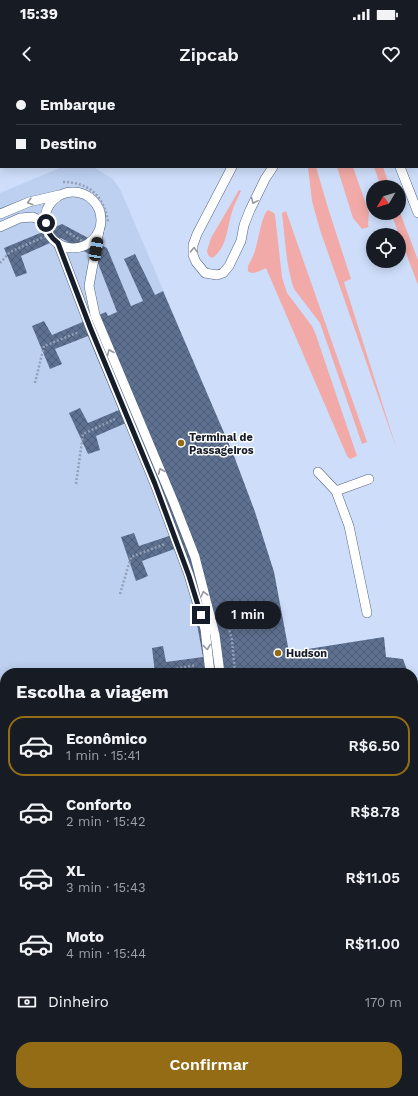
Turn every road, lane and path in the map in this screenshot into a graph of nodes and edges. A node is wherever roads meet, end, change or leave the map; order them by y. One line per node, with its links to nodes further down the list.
1 (231, 168): 2 (lane, one-way to 1)
2 (272, 168)
3 (400, 168): 5 (lane)
4 (62, 194): 6 (lane, one-way to 6); 7 (lane); 9 (lane)
5 (418, 213)
6 (0, 214)
7 (46, 223): 8 (lane); 10 (lane)
8 (0, 226)
9 (99, 232): 10 (lane); 26 (lane, one-way to 9)
10 (58, 243): 25 (lane, one-way to 25)
11 (10, 252): 12 (path)
12 (0, 263)
13 (44, 346): 14 (path)
14 (35, 383)
15 (83, 434): 18 (path)
16 (318, 472): 19 (lane)
17 (369, 479): 19 (lane)
18 (76, 484)
19 (336, 491): 22 (lane)
20 (131, 557): 21 (path)
21 (120, 594)
22 (367, 613)
23 (197, 665): 24 (path)
24 (180, 668)
25 (209, 668)
26 (219, 668)

